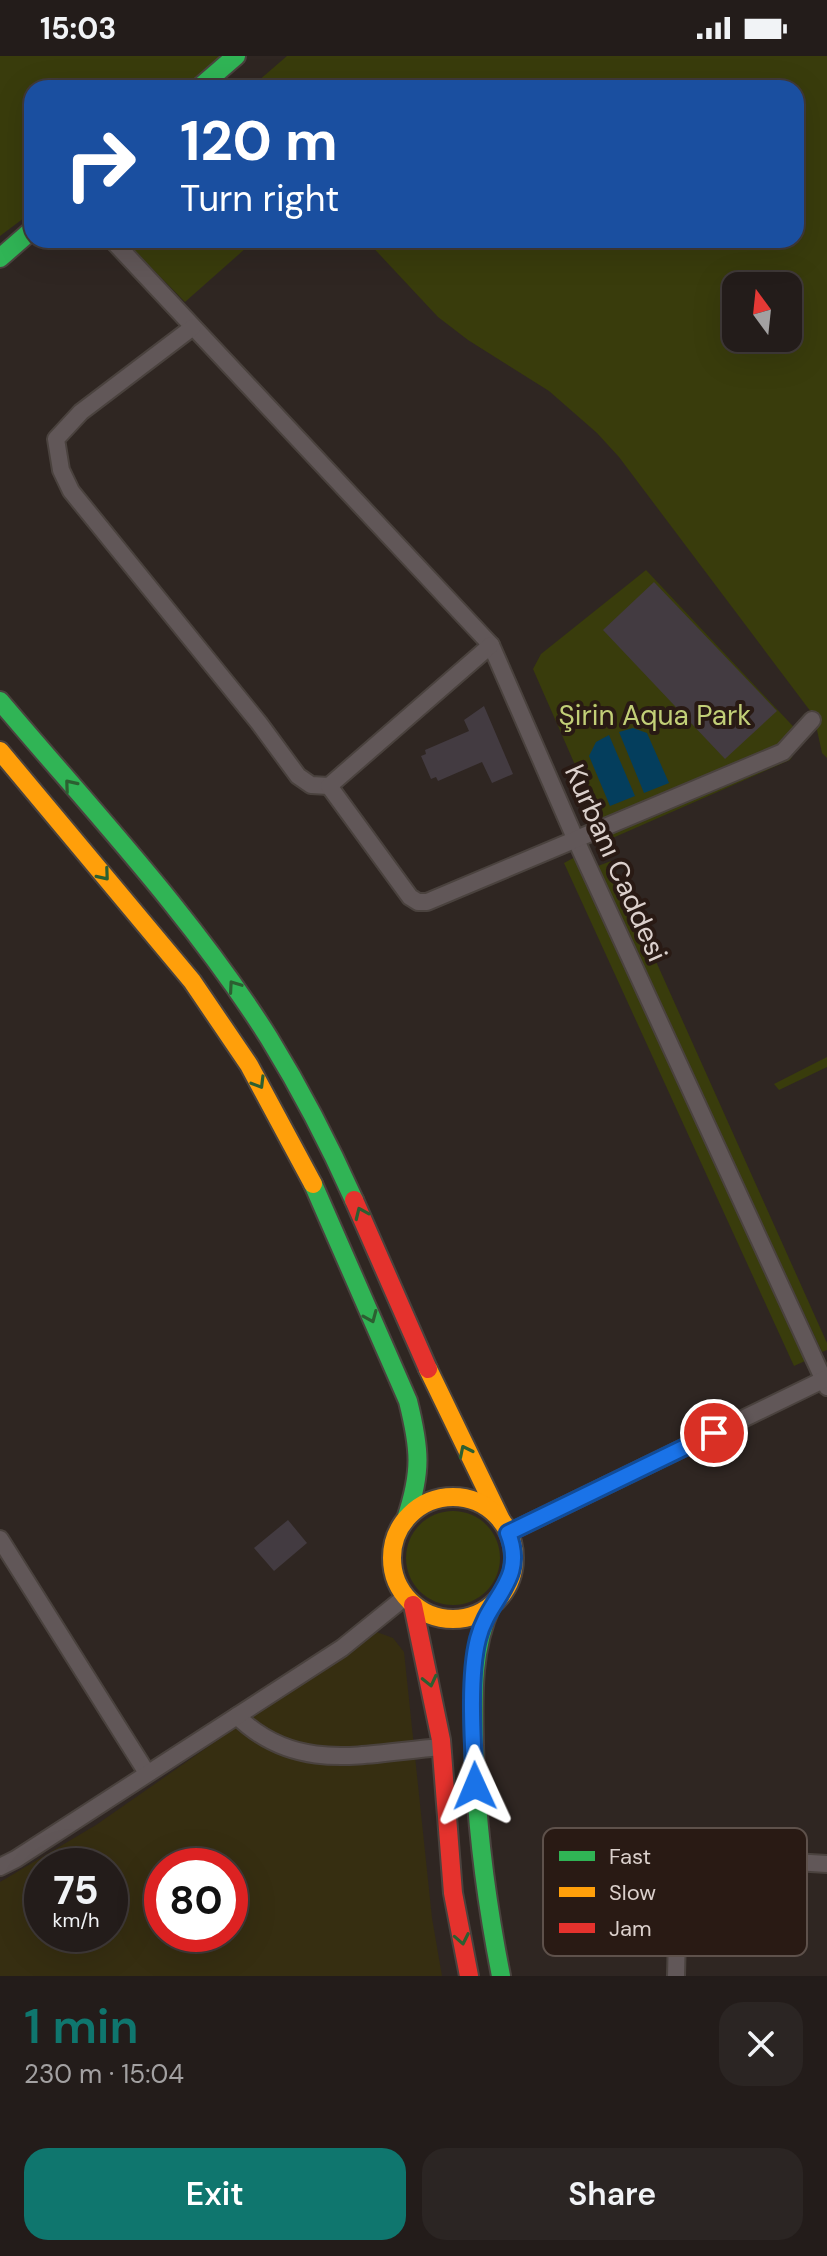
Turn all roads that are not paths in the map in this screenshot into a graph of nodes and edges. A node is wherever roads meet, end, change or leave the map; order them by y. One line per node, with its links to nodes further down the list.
1 (236, 56): 2 (main road)
2 (208, 80)
3 (24, 237): 5 (main road)
4 (119, 248): 6 (street, Kurbanı Caddesi)
5 (0, 258)
6 (193, 327): 7 (street, Kurbanı Caddesi); 11 (street)
7 (491, 645): 11 (street); 12 (street, Kurbanı Caddesi)
8 (0, 701): 15 (main road, one-way to 8)
9 (812, 720): 12 (street)
10 (0, 751): 14 (main road, one-way to 14)
11 (329, 786): 12 (street)
12 (575, 838): 13 (street, Kurbanı Caddesi)
13 (826, 1382): 15 (street)
14 (406, 1519): 15 (main road); 17 (main road)
15 (504, 1526): 18 (main road)
16 (0, 1539): 21 (street)
17 (409, 1601): 18 (main road); 19 (street); 20 (main road, one-way to 20)
18 (491, 1606): 27 (main road)
19 (237, 1716): 20 (street); 21 (street)
20 (441, 1747): 26 (main road, one-way to 26)
21 (147, 1773): 24 (street)
22 (807, 1863): 23 (street)
23 (827, 1864)
24 (0, 1867)
25 (676, 1956): 28 (street)
26 (469, 1976)
27 (501, 1976)
28 (676, 1976)

